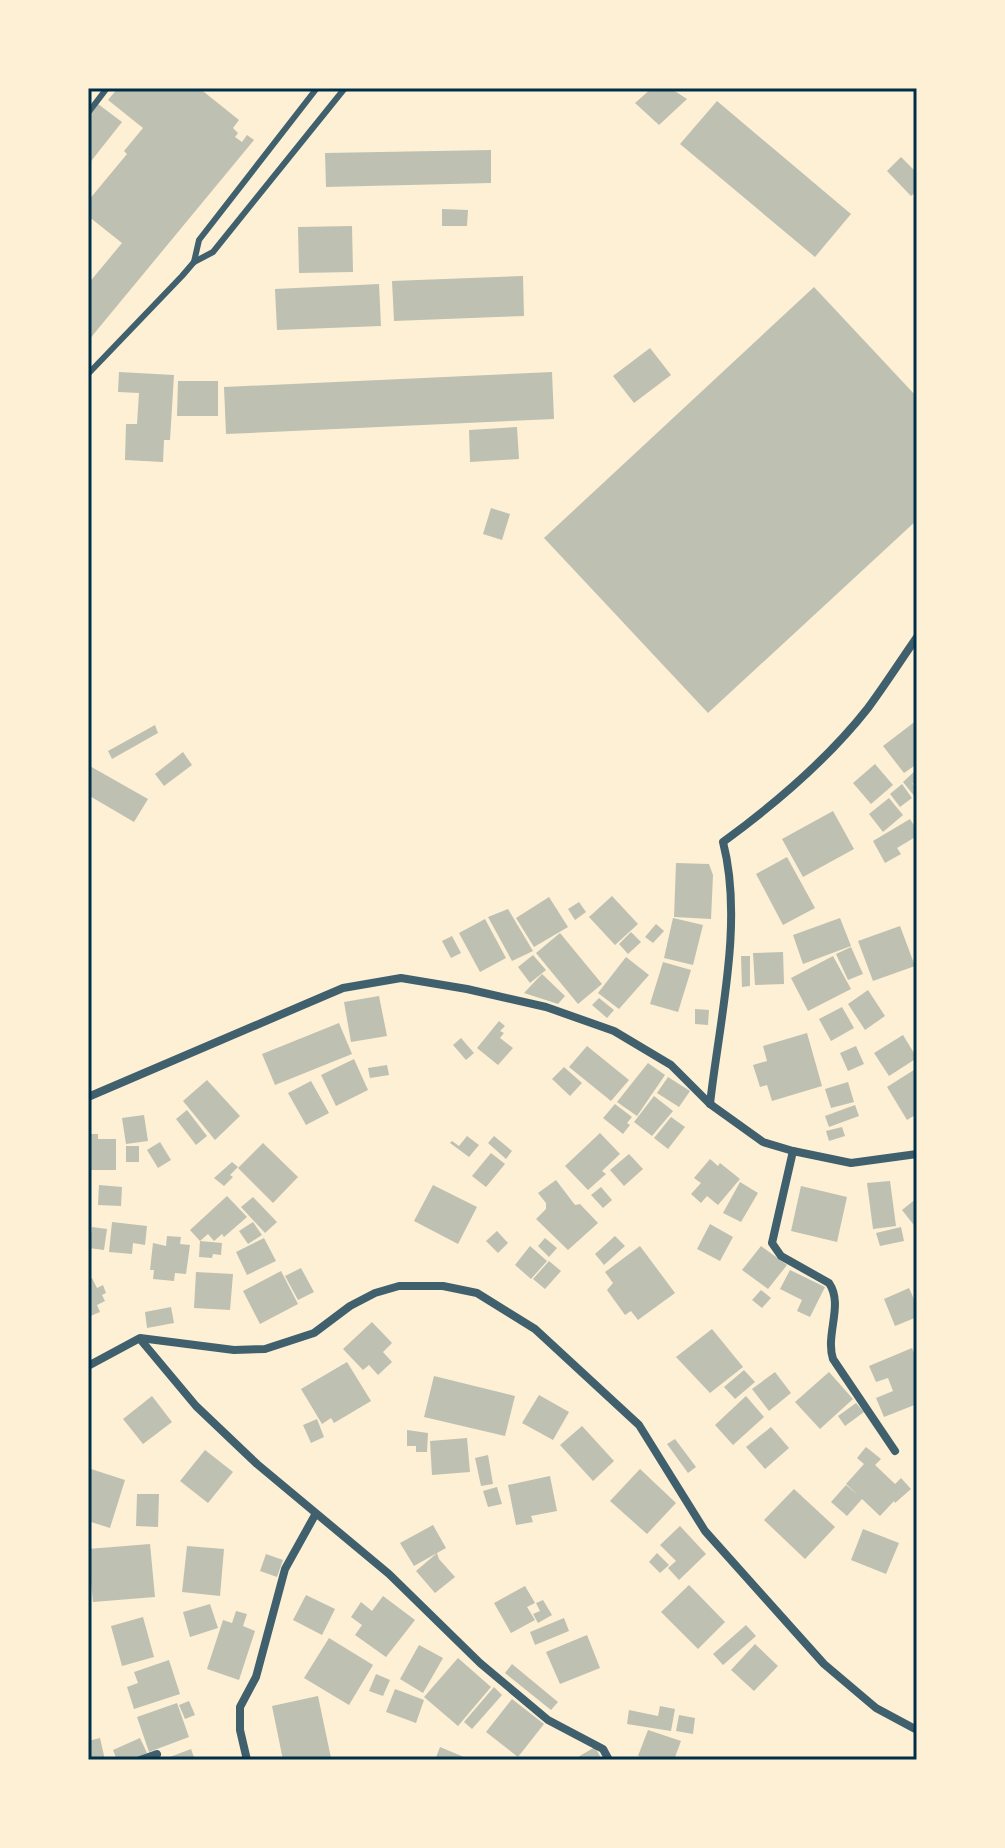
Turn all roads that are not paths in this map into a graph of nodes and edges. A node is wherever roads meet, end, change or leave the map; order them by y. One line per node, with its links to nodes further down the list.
1 (107, 88): 4 (lane)
2 (317, 88): 5 (lane)
3 (345, 88): 5 (lane)
4 (88, 113)
5 (194, 262): 6 (lane)
6 (88, 374)
7 (917, 637): 9 (street)
8 (88, 1097): 9 (street)
9 (710, 1104): 10 (street)
10 (793, 1151): 11 (street); 14 (street)
11 (917, 1154)
12 (140, 1338): 13 (street); 15 (street); 16 (street)
13 (88, 1366)
14 (895, 1451)
15 (315, 1515): 19 (street); 20 (street)
16 (917, 1730)
17 (157, 1754): 18 (street)
18 (140, 1760)
19 (247, 1760)
20 (609, 1760)

